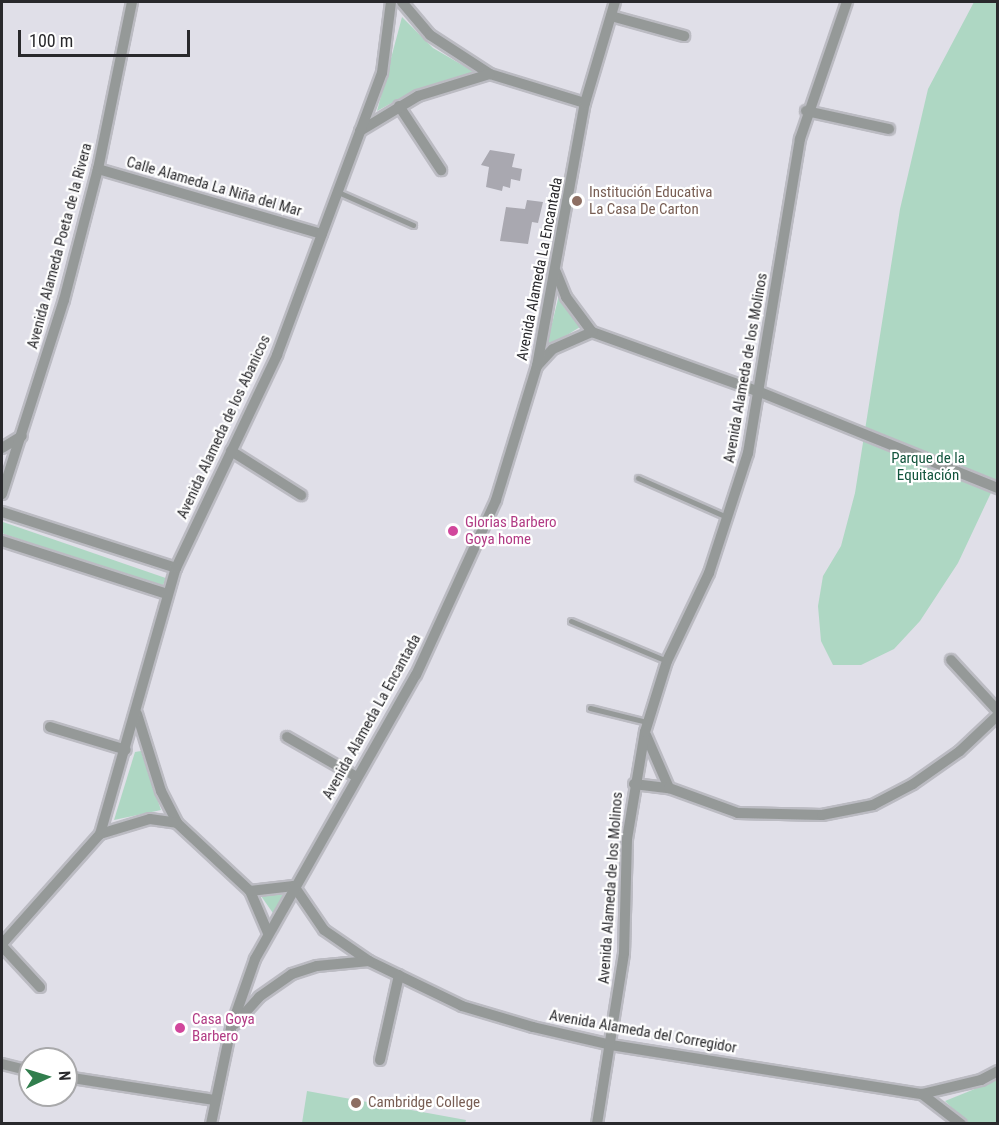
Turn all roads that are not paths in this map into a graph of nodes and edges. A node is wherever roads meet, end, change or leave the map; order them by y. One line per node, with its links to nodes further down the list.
1 (132, 2): 14 (street, Avenida Alameda Poeta de la Rivera)
2 (391, 2): 13 (street, Avenida Alameda de los Abanicos)
3 (402, 2): 8 (street)
4 (615, 2): 6 (street, Avenida Alameda La Encantada)
5 (847, 2): 11 (street, Avenida Alameda de los Molinos)
6 (611, 16): 7 (street); 9 (street, Avenida Alameda La Encantada)
7 (684, 36)
8 (490, 74): 9 (street); 10 (street)
9 (585, 103): 19 (street, Avenida Alameda La Encantada)
10 (399, 106): 13 (street); 15 (street)
11 (806, 111): 12 (street); 22 (street, Avenida Alameda de los Molinos)
12 (889, 129)
13 (360, 132): 16 (street, Avenida Alameda de los Abanicos)
14 (98, 169): 18 (street, Calle Alameda La Niña del Mar); 23 (street, Avenida Alameda Poeta de la Rivera)
15 (441, 170)
16 (337, 192): 17 (lane); 18 (street, Avenida Alameda de los Abanicos)
17 (413, 225)
18 (322, 234): 25 (street, Avenida Alameda de los Abanicos)
19 (556, 272): 20 (street); 21 (street, Avenida Alameda La Encantada)
20 (592, 332): 21 (street); 22 (street)
21 (537, 366): 45 (street, Avenida Alameda La Encantada)
22 (760, 392): 27 (street); 31 (street, Avenida Alameda de los Molinos)
23 (22, 436): 24 (street); 28 (street, Avenida Alameda Poeta de la Rivera)
24 (2, 448)
25 (231, 452): 29 (street); 33 (street, Avenida Alameda de los Abanicos)
26 (638, 478): 31 (lane)
27 (998, 488)
28 (2, 494)
29 (301, 495)
30 (2, 512): 33 (street)
31 (729, 517): 37 (street, Avenida Alameda de los Molinos)
32 (2, 541): 34 (street)
33 (176, 568): 34 (street, Avenida Alameda de los Abanicos)
34 (167, 594): 40 (street, Avenida Alameda de los Abanicos)
35 (571, 621): 37 (lane)
36 (951, 660): 39 (street)
37 (667, 661): 42 (street, Avenida Alameda de los Molinos)
38 (590, 708): 42 (lane)
39 (998, 713): 47 (street)
40 (137, 714): 44 (street, Avenida Alameda de los Abanicos); 48 (street)
41 (50, 727): 44 (street)
42 (646, 727): 46 (street, Avenida Alameda de los Molinos); 47 (street)
43 (287, 737): 45 (street)
44 (126, 750): 49 (street, Avenida Alameda de los Abanicos)
45 (355, 776): 50 (street, Avenida Alameda La Encantada)
46 (634, 784): 47 (street); 58 (street, Avenida Alameda de los Molinos)
47 (669, 788)
48 (177, 823): 49 (street); 51 (street)
49 (100, 834): 53 (street)
50 (294, 886): 51 (street); 52 (street, Avenida Alameda La Encantada); 54 (street, Avenida Alameda del Corregidor)
51 (250, 891): 52 (street)
52 (268, 933): 57 (street, Avenida Alameda La Encantada)
53 (2, 945): 56 (street)
54 (369, 961): 55 (street, Avenida Alameda del Corregidor); 57 (street)
55 (399, 975): 58 (street, Avenida Alameda del Corregidor); 59 (street)
56 (40, 987)
57 (231, 1028): 65 (street, Avenida Alameda La Encantada)
58 (611, 1045): 64 (street, Avenida Alameda del Corregidor); 67 (street, Avenida Alameda de los Molinos)
59 (380, 1060)
60 (2, 1064): 61 (street)
61 (18, 1068)
62 (998, 1071): 64 (street, Avenida Alameda del Corregidor)
63 (78, 1079): 65 (street)
64 (922, 1094): 68 (street, Avenida Alameda del Corregidor)
65 (214, 1100): 66 (street, Avenida Alameda La Encantada)
66 (210, 1124)
67 (597, 1124)
68 (961, 1124)

